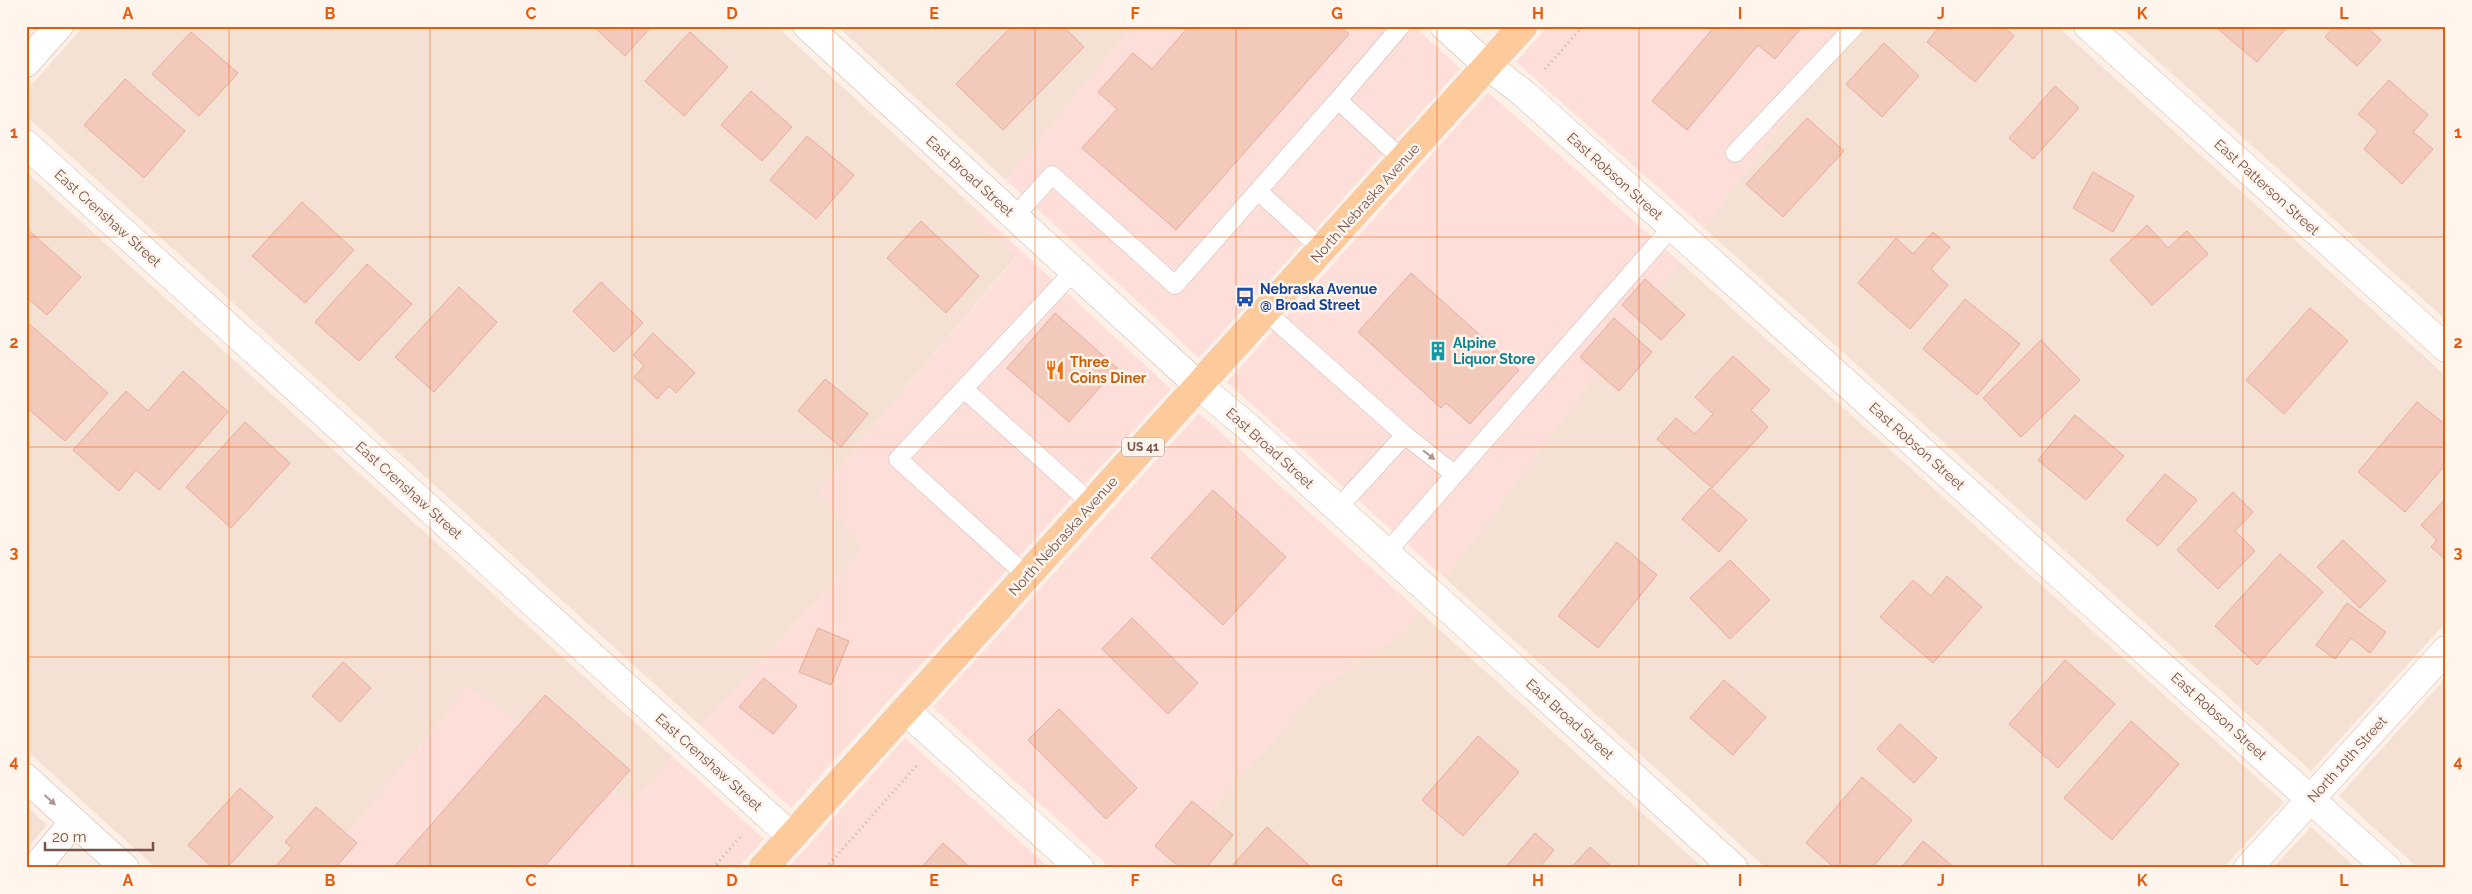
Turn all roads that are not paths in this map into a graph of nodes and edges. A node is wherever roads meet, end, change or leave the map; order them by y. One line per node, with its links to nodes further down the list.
1 (59, 26): 8 (street)
2 (806, 26): 15 (street, East Broad Street)
3 (1401, 26): 10 (lane)
4 (1444, 26): 9 (street, East Robson Street)
5 (1523, 26): 9 (main road, North Nebraska Avenue / US 41)
6 (1855, 26): 12 (lane)
7 (2088, 26): 20 (street, East Patterson Street)
8 (26, 63)
9 (1488, 66): 13 (main road, North Nebraska Avenue / US 41); 16 (street, East Robson Street)
10 (1338, 100): 13 (lane); 14 (lane)
11 (26, 144): 34 (street, East Crenshaw Street)
12 (1735, 153)
13 (1403, 160): 17 (main road, North Nebraska Avenue / US 41)
14 (1258, 191): 15 (lane); 17 (lane)
15 (1015, 216): 18 (street, East Broad Street)
16 (1672, 227): 24 (lane); 32 (street, East Robson Street)
17 (1322, 249): 19 (main road, North Nebraska Avenue / US 41)
18 (1074, 271): 21 (street, East Broad Street); 22 (lane)
19 (1266, 312): 21 (main road, North Nebraska Avenue / US 41); 23 (lane)
20 (2446, 348)
21 (1199, 386): 25 (main road, North Nebraska Avenue / US 41); 26 (street, East Broad Street)
22 (964, 389): 25 (lane); 28 (lane)
23 (1405, 436): 24 (lane, one-way to 24); 26 (lane)
24 (1454, 474): 27 (lane)
25 (1092, 504): 28 (main road, North Nebraska Avenue / US 41)
26 (1337, 509): 27 (street, East Broad Street)
27 (1386, 553): 39 (street, East Broad Street)
28 (1027, 576): 30 (main road, North Nebraska Avenue / US 41)
29 (2446, 650): 32 (street, North 10th Street)
30 (905, 710): 34 (main road, North Nebraska Avenue / US 41); 38 (street)
31 (26, 778): 33 (street, one-way to 33)
32 (2311, 799): 40 (street, North 10th Street); 41 (street, East Robson Street)
33 (74, 822): 35 (street); 36 (street)
34 (791, 836): 37 (main road, North Nebraska Avenue / US 41)
35 (35, 868)
36 (125, 868)
37 (762, 868)
38 (1080, 868)
39 (1734, 868)
40 (2248, 868)
41 (2387, 868)

